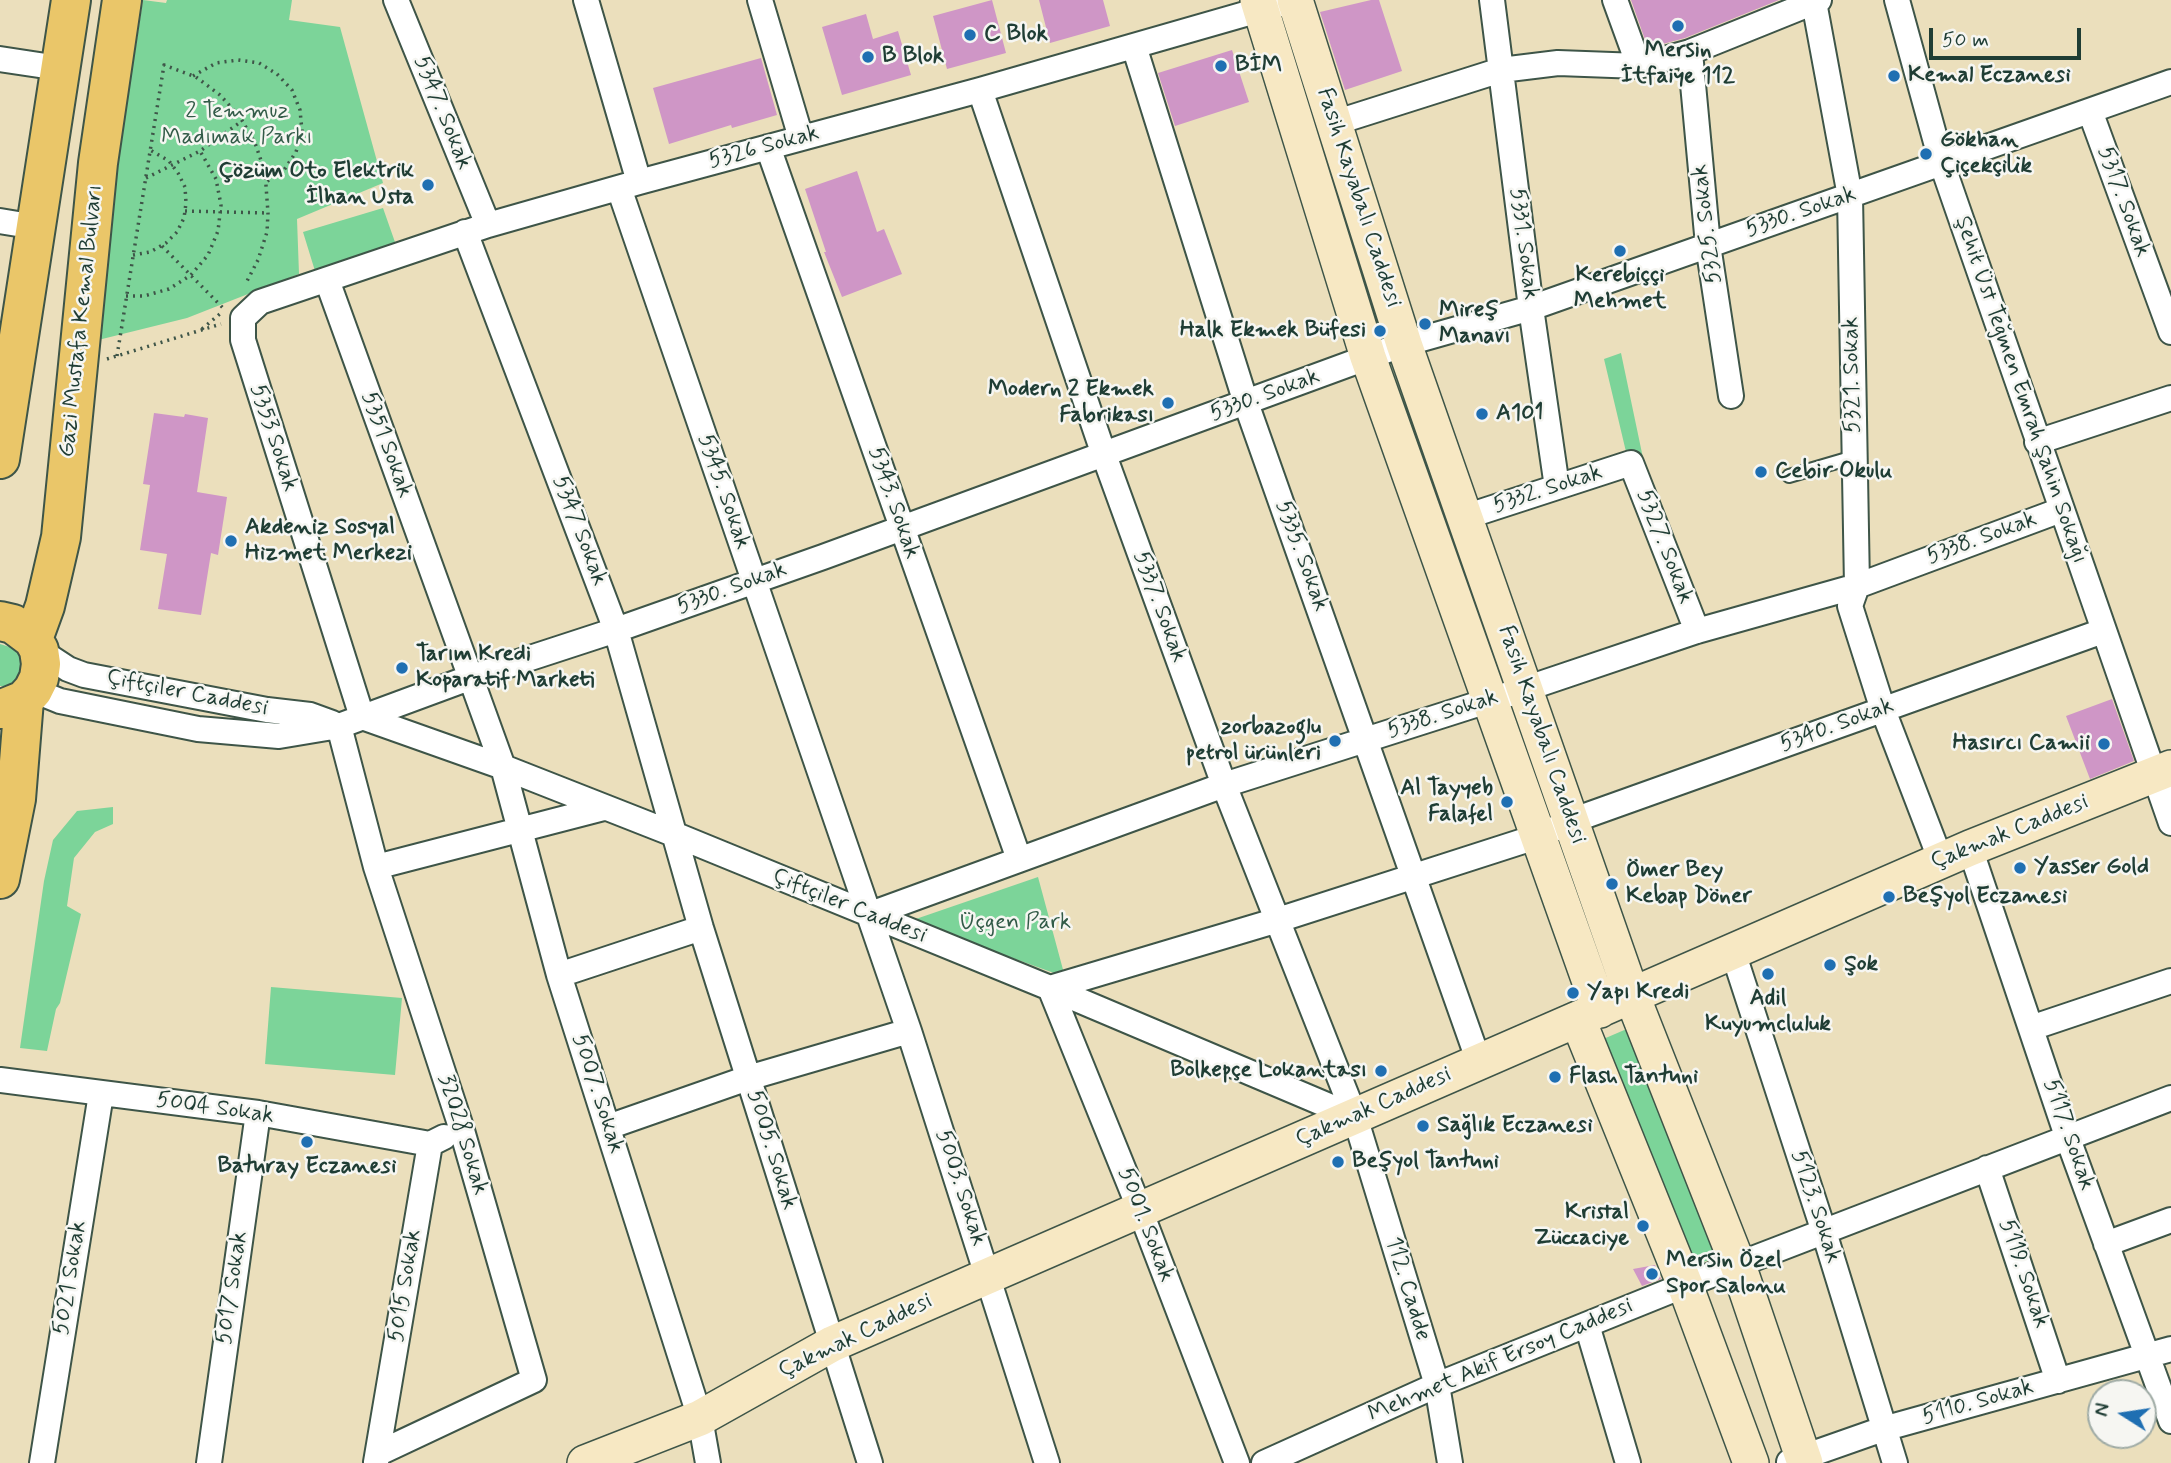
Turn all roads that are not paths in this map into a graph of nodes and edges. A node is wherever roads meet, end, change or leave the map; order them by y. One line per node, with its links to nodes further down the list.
1 (71, 0): 15 (highway)
2 (122, 0): 54 (highway, Gazi Mustafa Kemal Bulvarı)
3 (396, 0): 27 (street, 5347. Sokak)
4 (586, 0): 24 (street, 5345. Sokak)
5 (760, 0): 21 (street)
6 (1492, 0): 16 (street, 5331. Sokak)
7 (1615, 0): 14 (street)
8 (1897, 0): 23 (street, Şehit Üst Teğmen Emrah Şahin Sokağı)
9 (1816, 1): 12 (street); 25 (street, 5321. Sokak)
10 (1277, 3): 11 (street, 5326 Sokak); 20 (street, Fasih Kayabalı Caddesi); 34 (street, Fasih Kayabalı Caddesi)
11 (1134, 46): 18 (street, 5326 Sokak); 37 (street, 5335. Sokak)
12 (1690, 52): 14 (street); 28 (street, 5325. Sokak)
13 (0, 59): 15 (street)
14 (1639, 66): 16 (street)
15 (59, 68): 26 (highway)
16 (1501, 70): 20 (street); 30 (street, 5331. Sokak)
17 (2171, 82): 19 (street, 5330. Sokak)
18 (980, 90): 21 (street, 5326 Sokak); 40 (street, 5337. Sokak)
19 (2090, 111): 23 (street, 5330. Sokak); 32 (street, 5317. Sokak)
20 (1334, 123): 33 (street, Fasih Kayabalı Caddesi)
21 (802, 138): 22 (street, 5326 Sokak)
22 (768, 147): 24 (street, 5326 Sokak); 48 (street, 5343. Sokak)
23 (1942, 164): 25 (street, 5330. Sokak); 39 (street, Şehit Üst Teğmen Emrah Şahin Sokağı)
24 (629, 185): 27 (street, 5326 Sokak); 49 (street, 5345. Sokak)
25 (1850, 196): 28 (street, 5330. Sokak); 41 (street, 5321. Sokak)
26 (18, 224): 38 (highway)
27 (477, 229): 29 (street, 5326 Sokak); 51 (street, 5347 Sokak)
28 (1708, 245): 30 (street, 5330. Sokak); 35 (street, 5325. Sokak)
29 (327, 280): 31 (street, 5326 Sokak); 55 (street, 5351 Sokak)
30 (1531, 308): 33 (street, 5330. Sokak); 45 (street, 5331. Sokak)
31 (233, 310): 60 (street, 5353 Sokak)
32 (2171, 332)
33 (1404, 344): 34 (street, 5330. Sokak); 47 (street, Fasih Kayabalı Caddesi)
34 (1368, 357): 37 (street, 5330. Sokak); 58 (street, Fasih Kayabalı Caddesi)
35 (1731, 396)
36 (2171, 398): 39 (street)
37 (1246, 402): 40 (street, 5330. Sokak); 61 (street, 5335. Sokak)
38 (4, 410): 42 (highway)
39 (2038, 442): 46 (street, Şehit Üst Teğmen Emrah Şahin Sokağı)
40 (1104, 455): 48 (street, 5330. Sokak); 64 (street, 5337. Sokak)
41 (1854, 457): 44 (lane); 50 (street, 5321. Sokak)
42 (0, 459)
43 (1631, 463): 45 (street, 5332. Sokak); 52 (street, 5327. Sokak)
44 (1789, 476)
45 (1557, 487): 47 (street, 5332. Sokak)
46 (2061, 510): 50 (street, 5338. Sokak); 53 (street, Şehit Üst Teğmen Emrah Şahin Sokağı)
47 (1465, 517): 56 (street, Fasih Kayabalı Caddesi)
48 (901, 528): 49 (street, 5330. Sokak); 72 (street, 5343. Sokak)
49 (753, 581): 51 (street, 5330. Sokak); 76 (street, 5345. Sokak)
50 (1857, 586): 52 (street, 5338. Sokak); 59 (street, 5321. Sokak)
51 (616, 630): 55 (street, 5330. Sokak); 69 (street, 5347 Sokak)
52 (1697, 631): 56 (street, 5338. Sokak)
53 (2103, 631): 59 (street, 5340. Sokak); 63 (street, Şehit Üst Teğmen Emrah Şahin Sokağı)
54 (24, 637): 57 (highway, Gazi Mustafa Kemal Bulvarı); 60 (street, Çiftçiler Caddesi)
55 (469, 678): 60 (street, 5330. Sokak); 62 (street, 5351 Sokak)
56 (1525, 689): 58 (street, 5338. Sokak); 66 (street, Fasih Kayabalı Caddesi)
57 (19, 700): 60 (street, Çiftçiler Caddesi); 75 (highway)
58 (1490, 700): 61 (street, 5338. Sokak); 70 (street, Fasih Kayabalı Caddesi)
59 (1883, 710): 66 (street, 5340. Sokak); 71 (street, 5321. Sokak)
60 (351, 721): 62 (street, Çiftçiler Caddesi); 73 (street, 32028 Sokak)
61 (1367, 739): 64 (street, 5338. Sokak); 74 (street, 5335. Sokak)
62 (503, 767): 65 (street, Çiftçiler Caddesi); 68 (street, 5007. Sokak)
63 (2163, 772): 67 (street, Şehit Üst Teğmen Emrah Şahin Sokağı); 71 (street, Çakmak Caddesi)
64 (1224, 785): 72 (street, 5338. Sokak); 77 (street, 5337. Sokak)
65 (604, 808): 68 (street); 69 (street, Çiftçiler Caddesi)
66 (1571, 821): 70 (street, 5340. Sokak); 83 (street, Fasih Kayabalı Caddesi)
67 (2171, 823)
68 (519, 828): 73 (street); 80 (street, 5007. Sokak)
69 (676, 835): 76 (street, Çiftçiler Caddesi); 78 (street, 5005. Sokak)
70 (1539, 836): 74 (street, 5340. Sokak); 84 (street, Fasih Kayabalı Caddesi)
71 (1956, 854): 79 (street, Çakmak Caddesi); 85 (street, 5117. Sokak)
72 (1019, 859): 76 (street, 5338. Sokak)
73 (376, 867): 94 (street, 32028 Sokak)
74 (1415, 877): 77 (street, 5340. Sokak); 87 (street, 5335. Sokak)
75 (0, 879)
76 (868, 915): 82 (street, Çiftçiler Caddesi); 86 (street, 5003. Sokak)
77 (1278, 920): 82 (street, 5340. Sokak); 93 (street, 5337. Sokak)
78 (701, 928): 80 (street); 88 (street, 5005. Sokak)
79 (1733, 951): 83 (street, Çakmak Caddesi); 101 (street, 5123. Sokak)
80 (559, 975): 95 (street, 5007. Sokak)
81 (2171, 981): 85 (street)
82 (1050, 988): 93 (street, Çiftçiler Caddesi); 99 (street, 5001. Sokak)
83 (1632, 996): 84 (street, Çakmak Caddesi); 103 (street, Fasih Kayabalı Caddesi)
84 (1589, 1015): 87 (street, Çakmak Caddesi); 105 (street, Fasih Kayabalı Caddesi)
85 (2031, 1028): 96 (street, 5117. Sokak)
86 (909, 1031): 88 (street); 104 (street, 5003. Sokak)
87 (1479, 1062): 93 (street, Çakmak Caddesi)
88 (748, 1078): 95 (street); 107 (street, 5005. Sokak)
89 (0, 1080): 90 (street, 5004 Sokak)
90 (100, 1094): 92 (street, 5004 Sokak); 117 (street, 5021 Sokak)
91 (2171, 1098): 96 (street, Mehmet Akif Ersoy Caddesi)
92 (258, 1113): 97 (street, 5004 Sokak); 118 (street, 5017 Sokak)
93 (1355, 1117): 99 (street, Çakmak Caddesi); 111 (street, 112. Cadde)
94 (461, 1127): 97 (street); 115 (street, 32028 Sokak)
95 (608, 1127): 112 (street, 5007. Sokak)
96 (2067, 1136): 98 (street, Mehmet Akif Ersoy Caddesi); 102 (street, 5117. Sokak)
97 (430, 1144): 115 (street, 5015 Sokak)
98 (1987, 1168): 101 (street, Mehmet Akif Ersoy Caddesi); 110 (street, 5119. Sokak)
99 (1140, 1210): 104 (street, Çakmak Caddesi); 123 (street, 5001. Sokak)
100 (2171, 1220): 102 (street)
101 (1824, 1232): 103 (street, Mehmet Akif Ersoy Caddesi); 114 (street, 5123. Sokak)
102 (2106, 1244): 109 (street, 5117. Sokak)
103 (1738, 1265): 105 (street, Mehmet Akif Ersoy Caddesi); 116 (street, Fasih Kayabalı Caddesi)
104 (989, 1276): 107 (street, Çakmak Caddesi); 122 (street, 5003. Sokak)
105 (1685, 1285): 106 (street, Mehmet Akif Ersoy Caddesi); 127 (street, Fasih Kayabalı Caddesi)
106 (1587, 1325): 111 (street, Mehmet Akif Ersoy Caddesi); 126 (street)
107 (832, 1344): 112 (street, Çakmak Caddesi); 121 (street, 5005. Sokak)
108 (2171, 1349): 109 (street, 5110. Sokak)
109 (2146, 1356): 110 (street, 5110. Sokak); 113 (street, 5117. Sokak)
110 (2059, 1381): 114 (street, 5110. Sokak)
111 (1437, 1385): 124 (street, Mehmet Akif Ersoy Caddesi); 125 (street, 112. Cadde)
112 (700, 1418): 119 (street, Çakmak Caddesi); 120 (street, 5007. Sokak)
113 (2171, 1421)
114 (1883, 1429): 116 (street, 5110. Sokak); 128 (street, 5123. Sokak)
115 (377, 1458)
116 (1799, 1461)
117 (43, 1463)
118 (209, 1463)
119 (585, 1463)
120 (708, 1463)
121 (870, 1463)
122 (1047, 1463)
123 (1237, 1463)
124 (1264, 1463)
125 (1450, 1463)
126 (1628, 1463)
127 (1751, 1463)
128 (1895, 1463)

